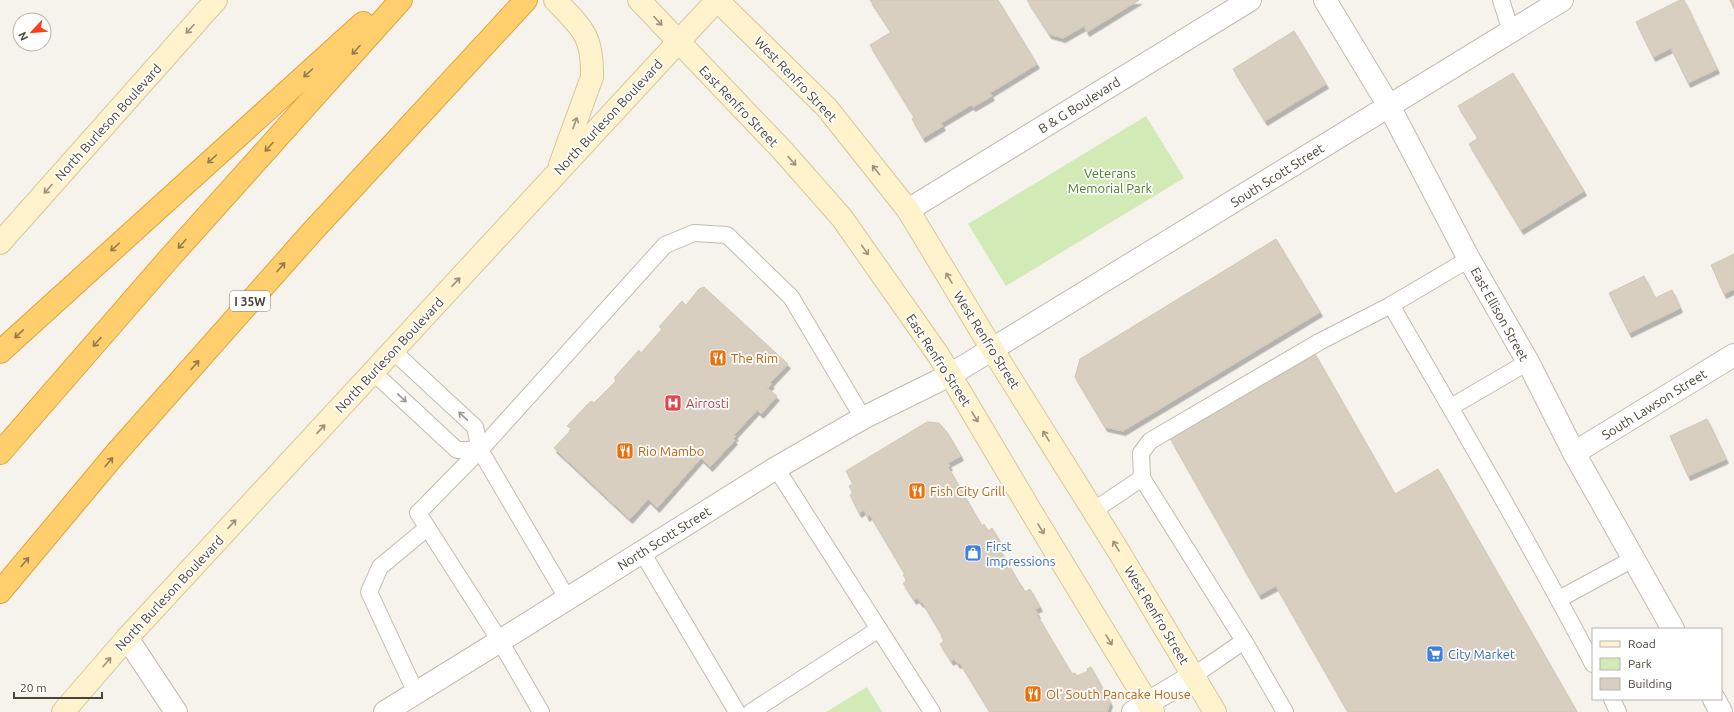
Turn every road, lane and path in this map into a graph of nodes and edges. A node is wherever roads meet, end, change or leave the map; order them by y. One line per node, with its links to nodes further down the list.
1 (216, 0): 17 (main road, North Burleson Boulevard, one-way to 17)
2 (390, 0): 22 (highway, one-way to 22)
3 (400, 0): 31 (highway, one-way to 31)
4 (526, 0): 38 (highway, I 35W, one-way to 4)
5 (554, 0): 15 (main road, one-way to 5)
6 (639, 0): 13 (main road, one-way to 13)
7 (717, 0): 13 (main road, North Burleson Boulevard); 16 (main road, West Renfro Street, one-way to 7)
8 (1250, 0): 16 (street, B & G Boulevard)
9 (1325, 0): 14 (street, East Ellison Street)
10 (1501, 0): 12 (lane)
11 (1562, 0): 12 (street, South Scott Street)
12 (1511, 31): 14 (street, South Scott Street)
13 (678, 42): 15 (main road, North Burleson Boulevard); 26 (main road, East Renfro Street, one-way to 26)
14 (1389, 106): 18 (street, East Ellison Street); 20 (street, South Scott Street)
15 (556, 173): 21 (main road, North Burleson Boulevard, one-way to 15)
16 (908, 210): 20 (main road, West Renfro Street, one-way to 16)
17 (0, 243)
18 (1469, 259): 19 (lane); 24 (street, East Ellison Street)
19 (1391, 306): 27 (lane); 33 (lane)
20 (992, 349): 26 (street, South Scott Street); 34 (main road, West Renfro Street, one-way to 20)
21 (393, 351): 25 (main road, North Burleson Boulevard); 29 (lane, one-way to 21)
22 (0, 352)
23 (1734, 355): 30 (street, South Lawson Street)
24 (1528, 362): 27 (lane); 30 (street, East Ellison Street)
25 (373, 372): 29 (lane, one-way to 29); 43 (main road, North Burleson Boulevard, one-way to 25)
26 (950, 375): 28 (street, North Scott Street); 51 (main road, East Renfro Street, one-way to 51)
27 (1450, 407): 40 (lane)
28 (862, 418): 29 (lane); 32 (street, North Scott Street)
29 (480, 450): 35 (lane); 39 (lane)
30 (1574, 453): 37 (street, East Ellison Street)
31 (0, 454)
32 (776, 468): 36 (street, North Scott Street); 42 (lane)
33 (1142, 478): 34 (lane); 45 (lane)
34 (1093, 511): 47 (main road, West Renfro Street, one-way to 34)
35 (427, 528): 44 (lane); 48 (lane)
36 (642, 552): 39 (street, North Scott Street); 56 (lane)
37 (1632, 559): 40 (lane); 41 (street, East Ellison Street)
38 (0, 592)
39 (567, 598): 44 (street, North Scott Street)
40 (1559, 599): 46 (lane)
41 (1672, 628)
42 (879, 629): 57 (lane); 58 (lane)
43 (127, 638): 52 (main road, North Burleson Boulevard, one-way to 43); 53 (street)
44 (500, 641): 48 (street, North Scott Street); 55 (lane)
45 (1244, 641): 47 (lane); 60 (lane)
46 (1592, 662)
47 (1193, 676): 51 (street); 59 (main road, West Renfro Street)
48 (416, 693): 54 (street, North Scott Street)
49 (1612, 700): 61 (lane)
50 (1715, 700): 62 (street)
51 (1144, 709)
52 (63, 712)
53 (176, 712)
54 (385, 712)
55 (541, 712)
56 (737, 712)
57 (751, 712)
58 (932, 712)
59 (1215, 712)
60 (1285, 712)
61 (1618, 712)
62 (1721, 712)

